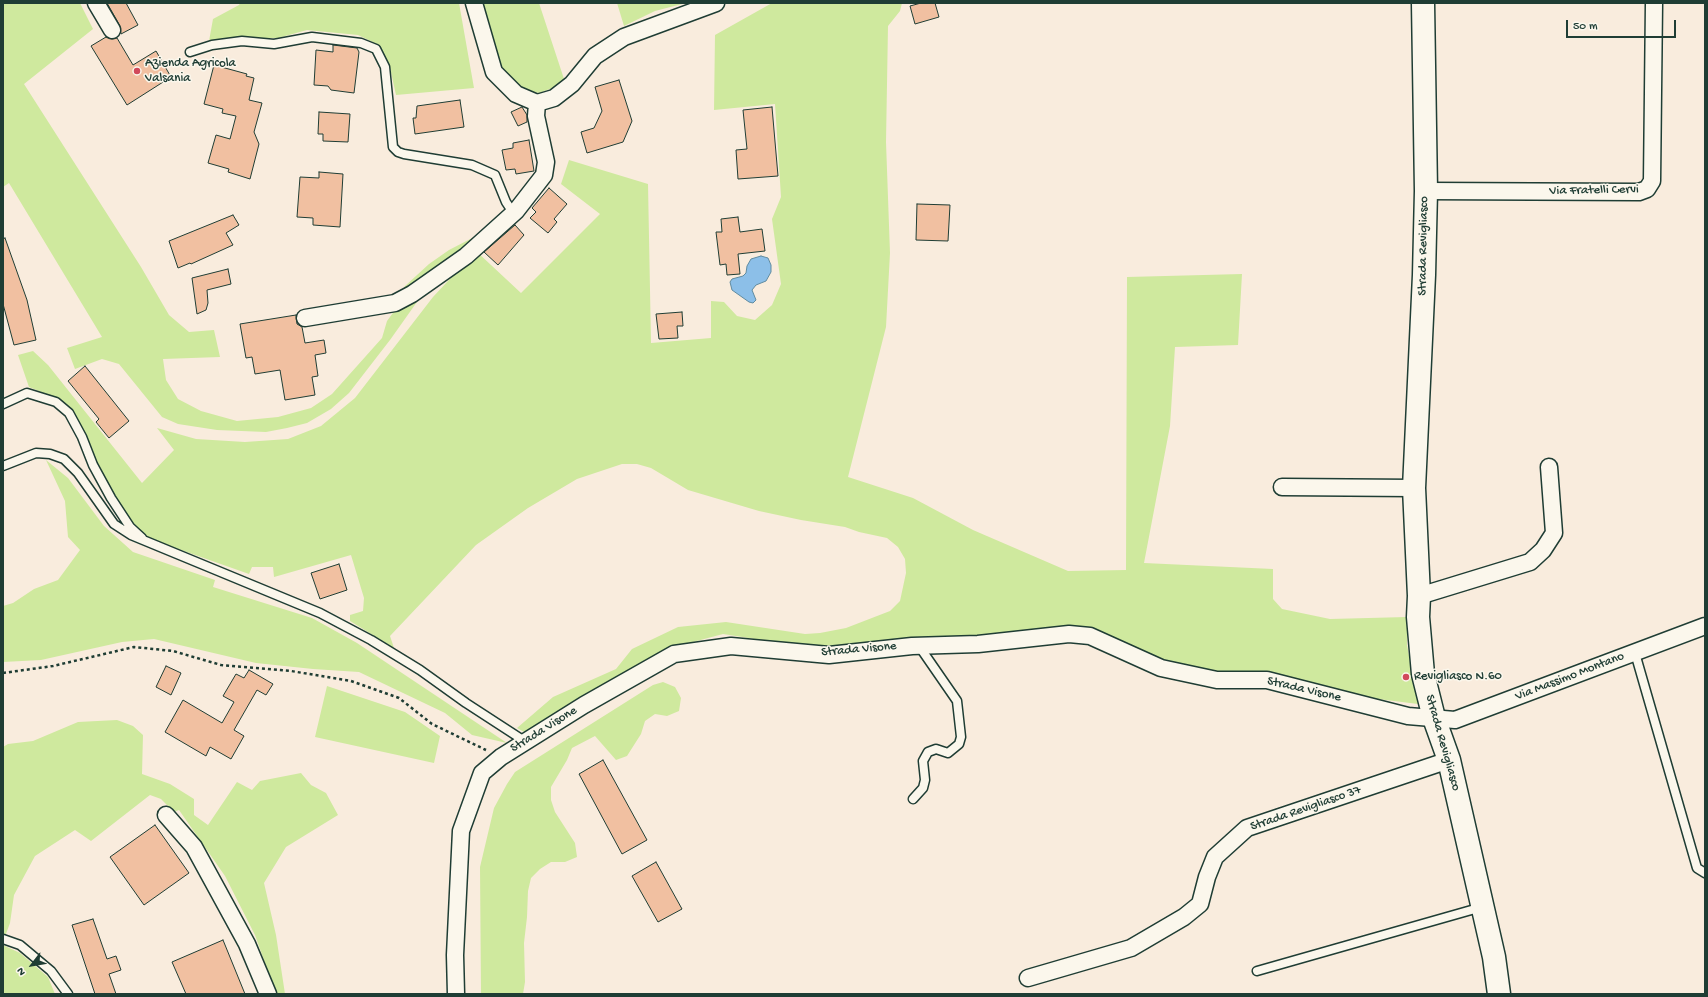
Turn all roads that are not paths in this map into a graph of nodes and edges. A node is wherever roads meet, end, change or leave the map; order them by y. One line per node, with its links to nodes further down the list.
1 (96, 3): 6 (street)
2 (474, 3): 8 (street)
3 (716, 3): 8 (street)
4 (1423, 3): 9 (street, Strada Revigliasco)
5 (1654, 3): 9 (street, Via Fratelli Cervi)
6 (112, 30)
7 (190, 52): 10 (lane)
8 (537, 103): 10 (street)
9 (1426, 192): 16 (street, Strada Revigliasco)
10 (516, 211): 11 (street)
11 (305, 318)
12 (3, 404): 17 (lane)
13 (3, 466): 17 (lane)
14 (1549, 467): 18 (street)
15 (1282, 486): 16 (street)
16 (1414, 488): 18 (street, Strada Revigliasco)
17 (147, 543): 23 (lane)
18 (1419, 596): 22 (street, Strada Revigliasco)
19 (1705, 626): 21 (street, Via Massimo Montano)
20 (919, 646): 22 (street, Strada Visone); 23 (street, Strada Visone); 25 (lane)
21 (1635, 653): 22 (street, Via Massimo Montano); 27 (lane)
22 (1434, 718): 24 (street, Strada Revigliasco)
23 (526, 742): 34 (street, Strada Visone)
24 (1449, 760): 28 (street, Strada Revigliasco); 31 (street, Strada Revigliasco 37)
25 (913, 799)
26 (166, 815): 33 (street)
27 (1705, 873)
28 (1483, 906): 30 (lane); 35 (street, Strada Revigliasco)
29 (3, 939): 32 (lane)
30 (1257, 970)
31 (1028, 978)
32 (68, 994)
33 (268, 994)
34 (456, 994)
35 (1499, 994)

